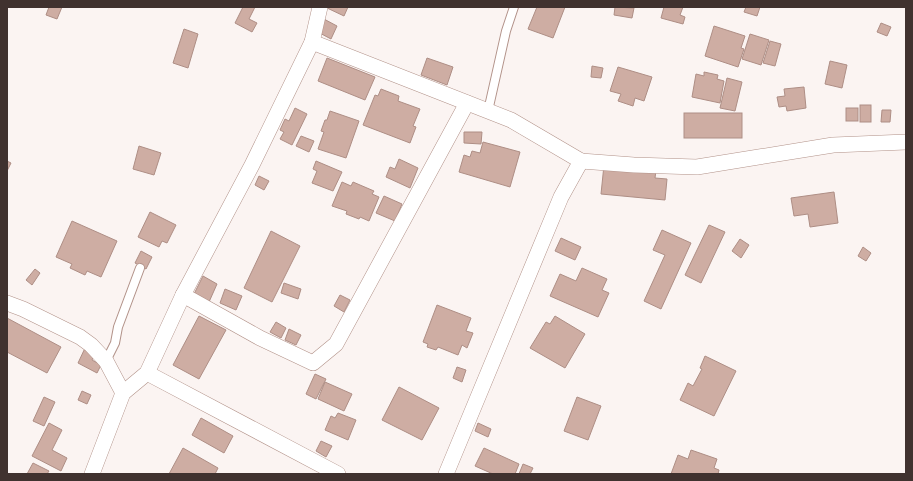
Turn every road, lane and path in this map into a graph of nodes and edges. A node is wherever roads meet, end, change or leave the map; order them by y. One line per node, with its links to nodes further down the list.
1 (320, 7): 3 (street)
2 (514, 7): 5 (lane)
3 (312, 42): 4 (street); 9 (street)
4 (467, 103): 5 (street); 9 (street)
5 (488, 111): 7 (street)
6 (906, 142): 7 (street)
7 (581, 161): 16 (street)
8 (140, 268): 11 (lane)
9 (182, 295): 12 (street)
10 (7, 303): 11 (street)
11 (106, 361): 13 (street)
12 (147, 373): 13 (street); 15 (street)
13 (123, 392): 14 (street)
14 (92, 474)
15 (338, 474)
16 (446, 474)

